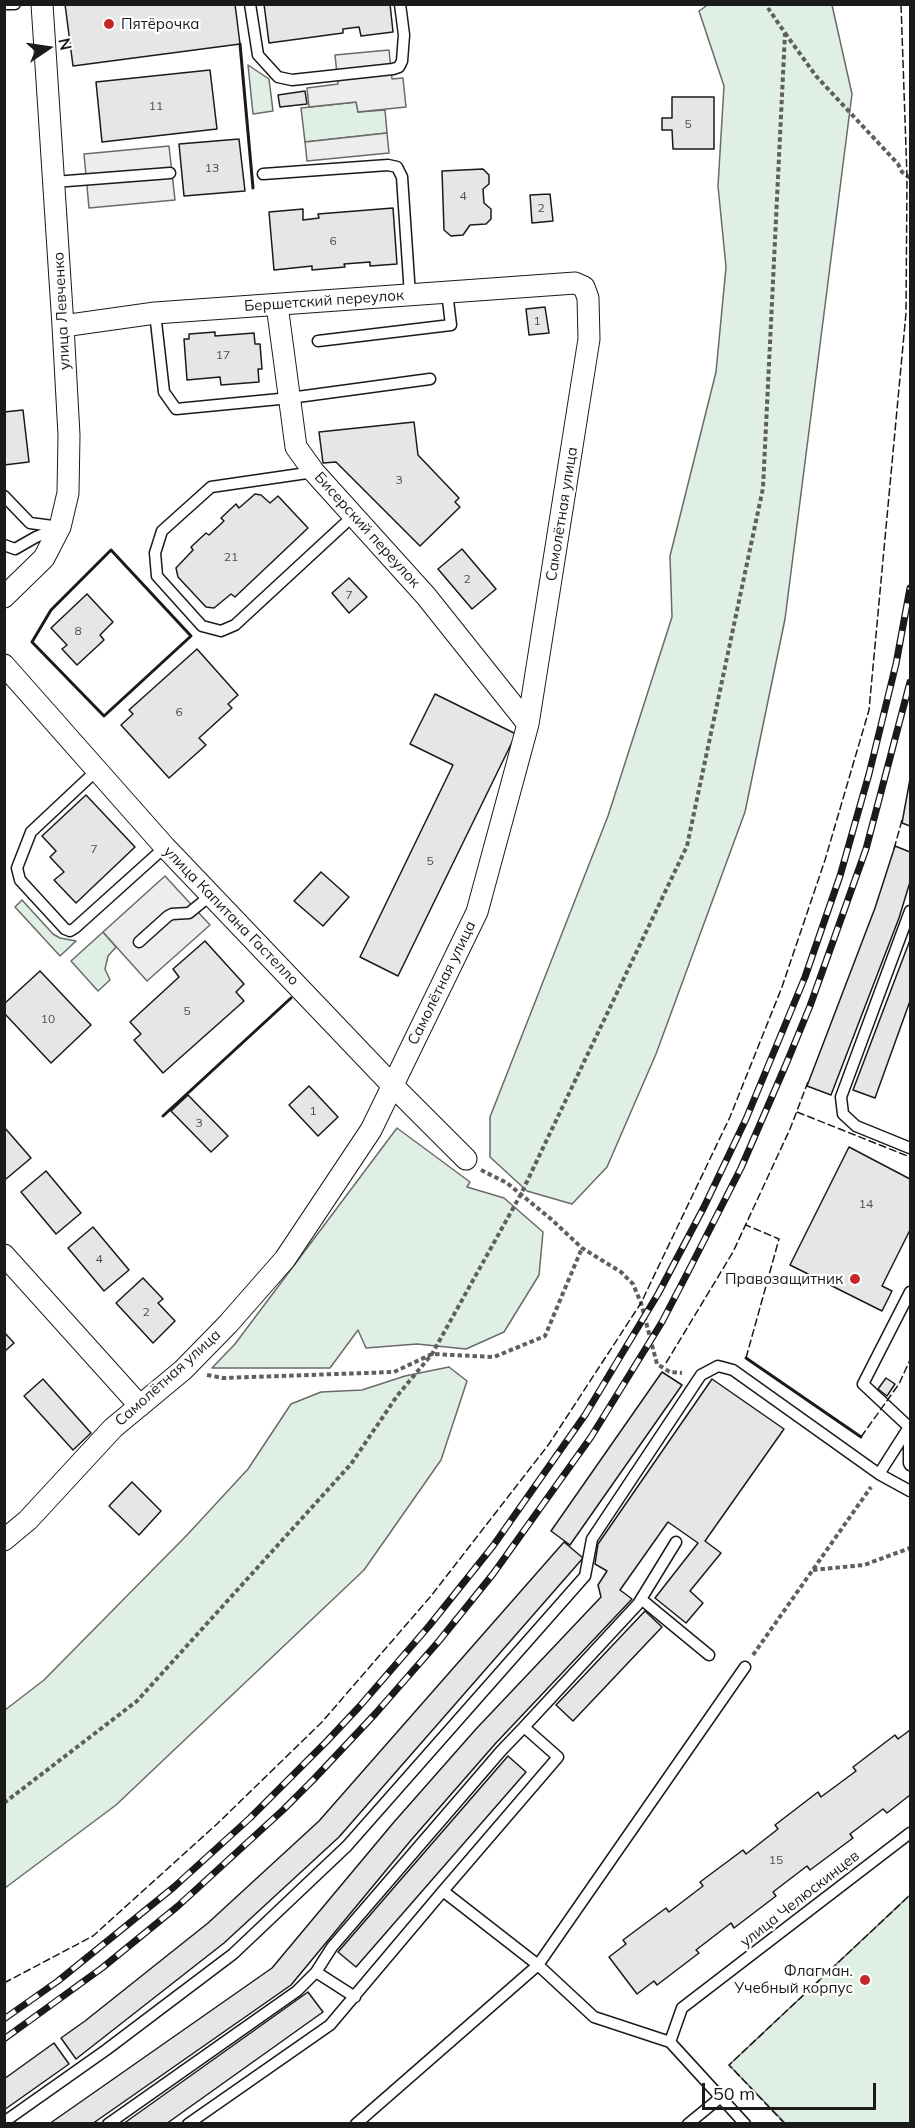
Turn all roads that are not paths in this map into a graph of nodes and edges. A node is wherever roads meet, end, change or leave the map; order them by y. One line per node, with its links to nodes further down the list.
1 (5, 4): 2 (lane)
2 (15, 4)
3 (42, 4): 8 (street, улица Левченко)
4 (250, 4): 5 (lane)
5 (400, 4)
6 (170, 173): 8 (lane)
7 (263, 174): 11 (lane)
8 (54, 182): 14 (street, улица Левченко)
9 (584, 287): 10 (street, Бершетский переулок); 25 (street, Самолётная улица)
10 (447, 292): 11 (street, Бершетский переулок); 15 (lane)
11 (410, 295): 12 (street, Бершетский переулок)
12 (277, 305): 13 (street, Бершетский переулок); 17 (street, Бисерский переулок)
13 (155, 313): 14 (street, Бершетский переулок); 17 (lane)
14 (63, 326): 21 (street, улица Левченко)
15 (318, 341)
16 (430, 379): 17 (lane)
17 (290, 398): 18 (street, Бисерский переулок)
18 (314, 472): 20 (street, Бисерский переулок); 20 (lane)
19 (4, 496): 21 (lane)
20 (353, 516): 25 (street, Бисерский переулок)
21 (60, 527): 22 (lane); 23 (street, улица Левченко)
22 (4, 545)
23 (4, 597)
24 (4, 665): 26 (street, улица Капитана Гастелло)
25 (528, 724): 31 (street, Самолётная улица)
26 (96, 771): 27 (street, улица Капитана Гастелло); 27 (lane)
27 (165, 847): 28 (street, улица Капитана Гастелло)
28 (211, 895): 30 (lane); 31 (street, улица Капитана Гастелло)
29 (910, 910): 32 (lane)
30 (139, 942)
31 (392, 1085): 33 (street, улица Капитана Гастелло); 36 (street, Самолётная улица)
32 (910, 1148)
33 (466, 1159)
34 (4, 1255): 36 (street)
35 (910, 1292): 37 (lane)
36 (140, 1406): 41 (street, Самолётная улица)
37 (909, 1427): 38 (lane); 39 (lane)
38 (910, 1463)
39 (879, 1474): 40 (lane); 54 (lane)
40 (910, 1491)
41 (4, 1540)
42 (676, 1542): 43 (lane)
43 (641, 1599): 44 (lane); 46 (lane)
44 (709, 1655)
45 (745, 1667): 49 (lane)
46 (524, 1727): 48 (lane); 50 (lane)
47 (910, 1833): 52 (lane, улица Челюскинцев)
48 (443, 1891): 49 (lane); 51 (lane)
49 (538, 1965): 52 (lane); 57 (lane)
50 (316, 1972): 51 (lane); 55 (lane)
51 (355, 1997): 56 (lane)
52 (670, 2042): 53 (lane)
53 (721, 2097): 58 (lane); 59 (lane)
54 (4, 2122)
55 (108, 2124)
56 (188, 2124)
57 (356, 2124)
58 (688, 2124)
59 (745, 2124)

